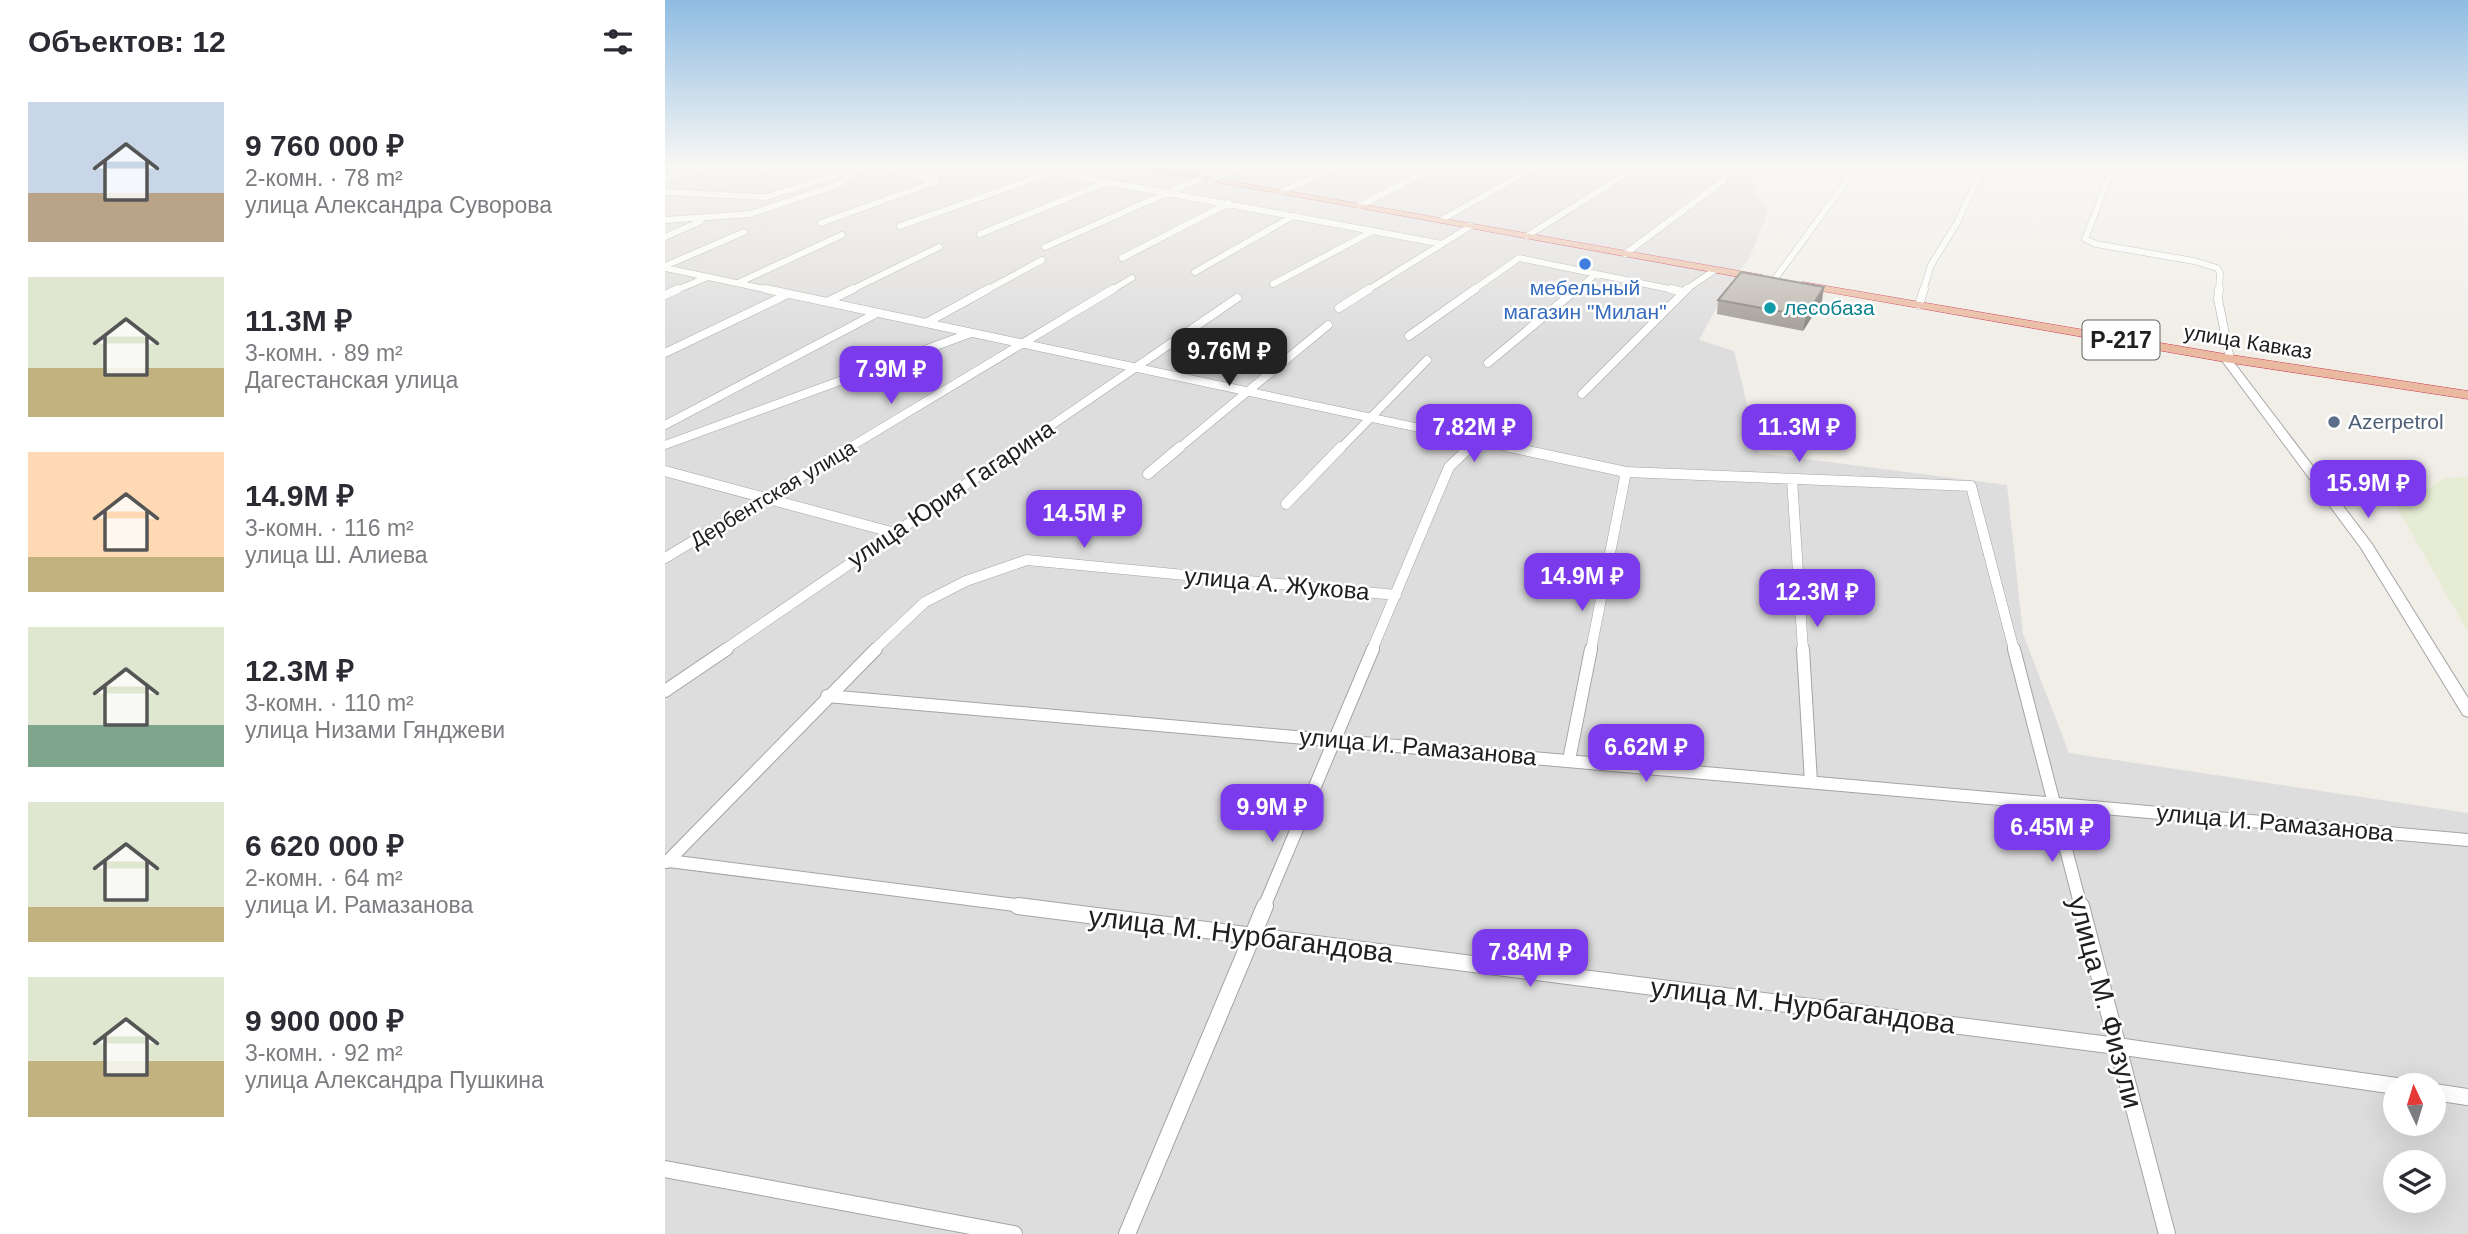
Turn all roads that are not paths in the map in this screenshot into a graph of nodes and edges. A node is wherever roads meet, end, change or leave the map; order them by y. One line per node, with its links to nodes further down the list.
1 (693, 225): 21 (street)
2 (904, 225): 14 (street)
3 (1003, 225): 18 (street)
4 (1096, 225): 24 (street)
5 (1187, 225): 26 (street)
6 (1278, 225): 30 (street)
7 (1339, 225): 16 (street)
8 (1464, 225): 15 (highway, Р-217)
9 (1545, 225): 20 (street)
10 (1664, 225): 25 (street)
11 (1814, 225): 34 (street)
12 (1956, 225): 42 (street)
13 (2091, 225): 51 (street)
14 (900, 226)
15 (1471, 226): 20 (highway, Р-217); 22 (street)
16 (1373, 231): 22 (street); 36 (street)
17 (744, 232): 28 (street)
18 (980, 234)
19 (842, 235): 35 (street)
20 (1527, 236): 25 (highway, Р-217)
21 (665, 237)
22 (1442, 244): 43 (street)
23 (939, 247): 41 (street)
24 (1045, 247)
25 (1625, 254): 29 (highway, Р-217)
26 (1122, 258)
27 (1042, 260): 45 (street)
28 (665, 267): 32 (street)
29 (1715, 270): 34 (highway, Р-217); 37 (street)
30 (1195, 272)
31 (1596, 274): 37 (street); 48 (street); 53 (street)
32 (708, 277): 35 (street); 39 (street)
33 (1132, 278): 49 (street, Дербентская улица)
34 (1774, 280): 42 (highway, улица Кавказ / Р-217)
35 (737, 283): 38 (street)
36 (1273, 284)
37 (1683, 292): 56 (street)
38 (788, 294): 41 (street); 50 (street)
39 (665, 295)
40 (1237, 298): 54 (street, улица Юрия Гагарина)
41 (827, 302): 44 (street)
42 (1919, 305): 51 (highway, улица Кавказ / Р-217)
43 (1339, 309)
44 (877, 313): 45 (street); 59 (street)
45 (926, 323): 47 (street)
46 (1328, 325): 55 (street)
47 (971, 333): 49 (street); 61 (street)
48 (1409, 336)
49 (1023, 344): 54 (street); 66 (street, Дербентская улица)
50 (665, 353)
51 (2227, 359): 57 (highway, улица Кавказ / Р-217); 73 (street)
52 (1427, 360): 58 (street)
53 (1488, 363)
54 (1136, 368): 55 (street); 68 (street, улица Юрия Гагарина)
55 (1248, 391): 58 (street); 64 (street)
56 (1582, 394)
57 (2468, 395)
58 (1371, 418): 60 (street); 67 (street)
59 (665, 425)
60 (1479, 439): 63 (street); 70 (street)
61 (665, 444)
62 (665, 471): 66 (street)
63 (1626, 472): 65 (street); 75 (street)
64 (1148, 474)
65 (1791, 479): 76 (street); 77 (street, улица М. Физули)
66 (765, 498): 68 (street); 69 (street, Дербентская улица)
67 (1286, 504)
68 (894, 533): 71 (street, улица Юрия Гагарина)
69 (665, 558)
70 (1396, 595): 72 (street, улица А. Жукова); 74 (street)
71 (665, 691)
72 (827, 695): 74 (street, улица И. Рамазанова); 79 (street, улица А. Жукова)
73 (2468, 711)
74 (1335, 740): 75 (street, улица И. Рамазанова); 80 (street)
75 (1569, 760): 76 (street, улица И. Рамазанова)
76 (1811, 782): 77 (street, улица И. Рамазанова)
77 (2054, 803): 78 (street, улица И. Рамазанова); 81 (street, улица М. Физули)
78 (2468, 841)
79 (667, 863): 80 (street, улица М. Нурбагандова)
80 (1253, 935): 81 (street, улица М. Нурбагандова); 87 (street)
81 (2117, 1045): 82 (street, улица М. Нурбагандова); 88 (street, улица М. Физули)
82 (2383, 1084)
83 (2447, 1094): 84 (street)
84 (2468, 1097)
85 (665, 1169): 86 (street)
86 (1014, 1234)
87 (1127, 1234)
88 (2167, 1234)

